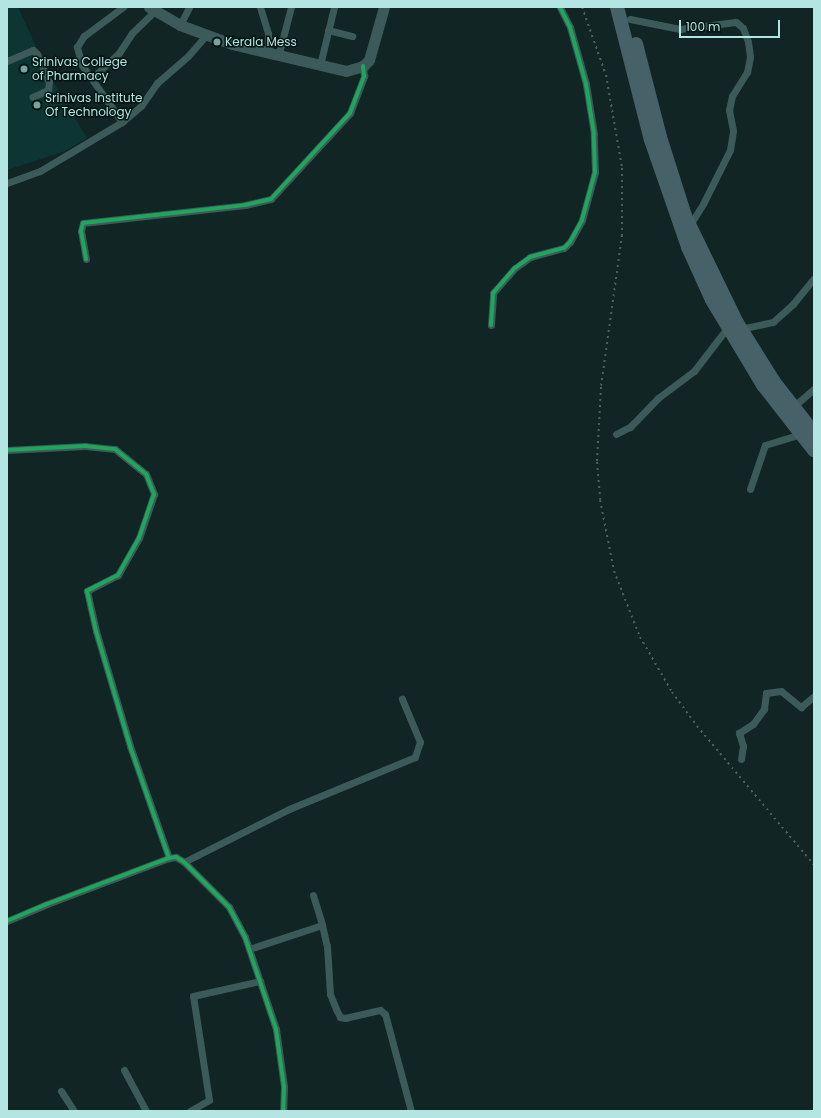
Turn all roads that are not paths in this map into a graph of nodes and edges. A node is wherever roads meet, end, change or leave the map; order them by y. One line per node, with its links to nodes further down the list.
1 (123, 7): 19 (street)
2 (189, 7): 11 (street)
3 (260, 7): 15 (street)
4 (291, 7): 15 (street)
5 (334, 7): 12 (street)
6 (384, 7): 18 (main road)
7 (560, 7): 26 (street)
8 (617, 7): 27 (highway)
9 (152, 9): 11 (main road); 19 (street)
10 (628, 13): 23 (highway); 23 (street)
11 (180, 25): 13 (main road)
12 (328, 30): 14 (street); 17 (street)
13 (206, 35): 15 (main road); 21 (street)
14 (352, 36)
15 (274, 53): 17 (main road)
16 (7, 61): 20 (street)
17 (320, 65): 18 (main road)
18 (364, 66): 24 (street)
19 (92, 78): 21 (street)
20 (32, 97)
21 (122, 122): 22 (street)
22 (7, 183)
23 (689, 225): 27 (highway)
24 (86, 260)
25 (814, 278): 27 (street)
26 (492, 325)
27 (734, 328): 29 (highway); 30 (street); 31 (highway)
28 (814, 389): 29 (street)
29 (794, 407): 31 (highway)
30 (616, 434)
31 (808, 434): 33 (highway); 34 (street)
32 (7, 450): 38 (street)
33 (814, 450)
34 (750, 489)
35 (814, 696): 37 (street)
36 (402, 699): 39 (street)
37 (741, 759)
38 (169, 858): 39 (street); 41 (street)
39 (184, 862): 43 (street)
40 (313, 895): 42 (street)
41 (7, 921)
42 (322, 925): 43 (street); 51 (street)
43 (249, 949): 44 (street)
44 (260, 981): 49 (street); 50 (street)
45 (124, 1070): 48 (street)
46 (61, 1091): 47 (street)
47 (74, 1111)
48 (146, 1111)
49 (190, 1111)
50 (283, 1111)
51 (412, 1111)

